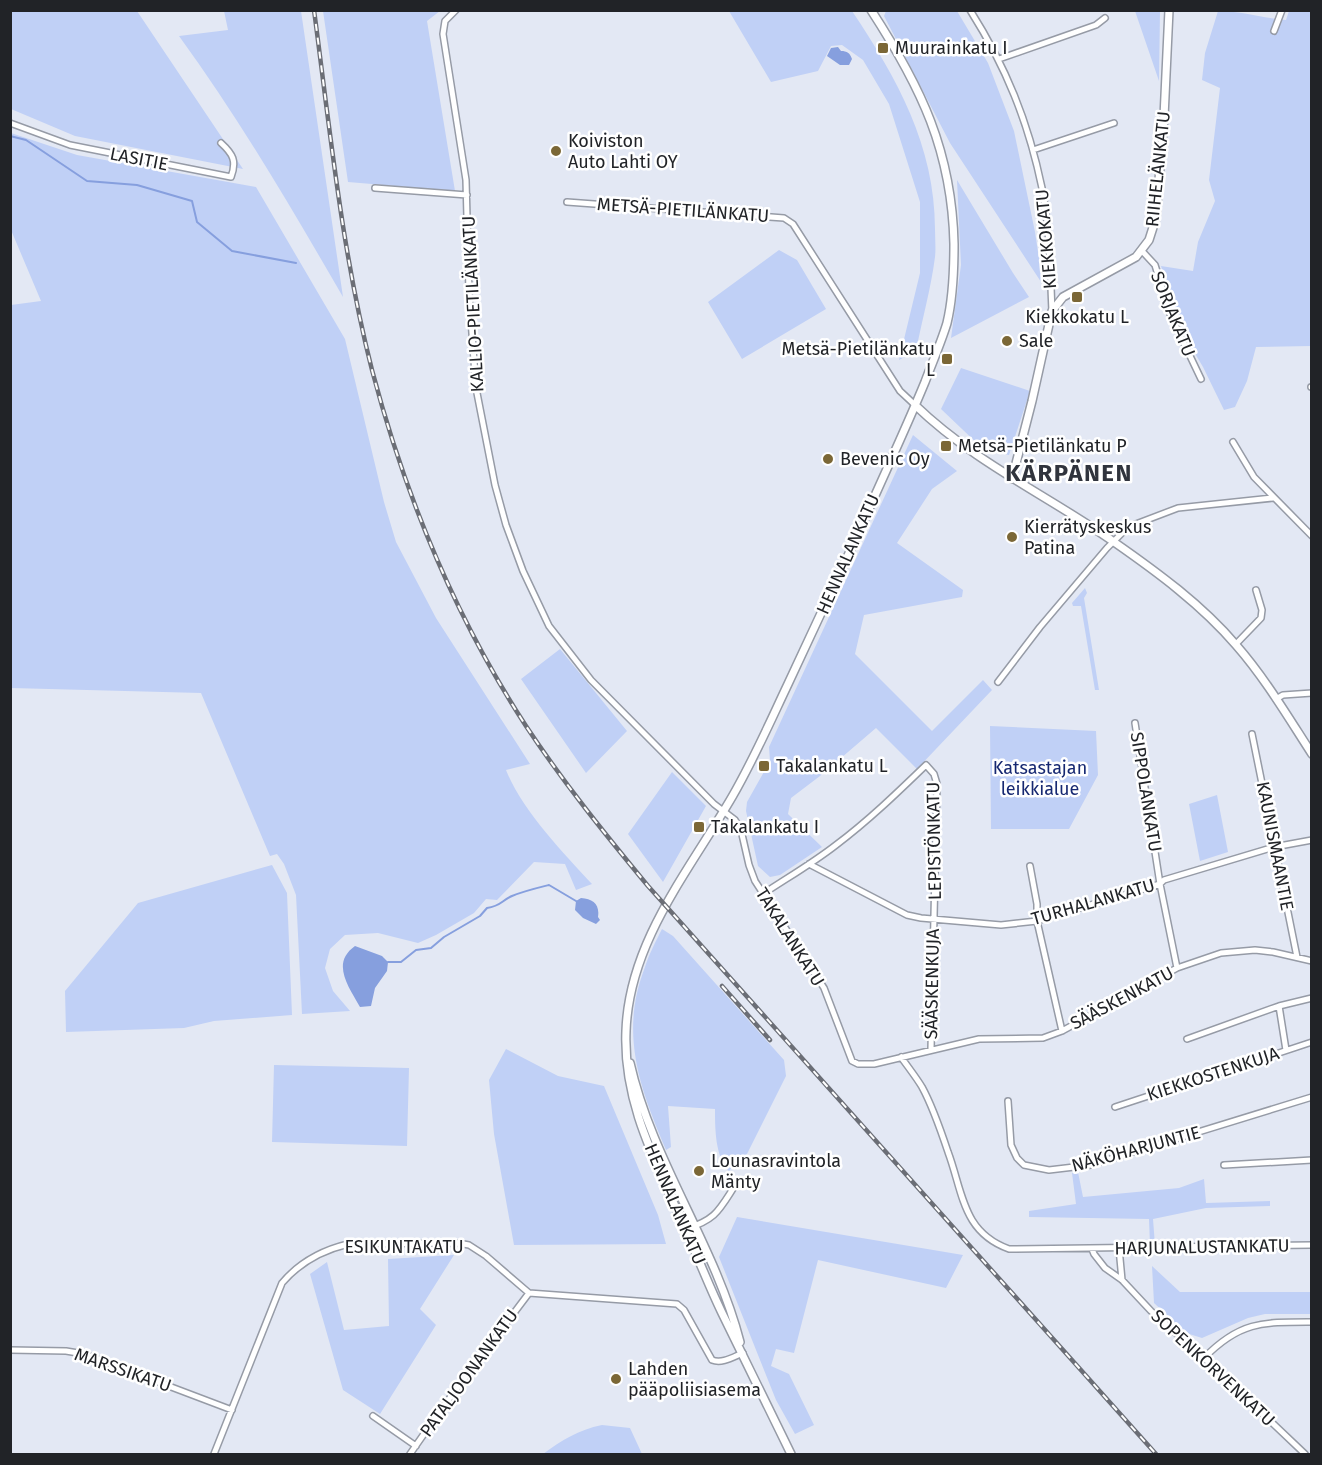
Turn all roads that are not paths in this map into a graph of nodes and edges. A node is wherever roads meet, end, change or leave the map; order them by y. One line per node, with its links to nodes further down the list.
1 (456, 10): 14 (street, KALLIO-PIETILÄNKATU)
2 (871, 10): 19 (street, HENNALANKATU)
3 (970, 10): 8 (street, KIEKKOKATU)
4 (1169, 10): 16 (street, RIIHELÄNKATU)
5 (1282, 10): 7 (street)
6 (1105, 18): 8 (street)
7 (1274, 31)
8 (999, 59): 12 (street, KIEKKOKATU)
9 (10, 123): 11 (street, LASITIE)
10 (1114, 123): 12 (street)
11 (221, 143)
12 (1033, 150): 17 (street, KIEKKOKATU)
13 (375, 188): 14 (street)
14 (467, 195): 33 (street, KALLIO-PIETILÄNKATU)
15 (567, 202): 19 (street, METSÄ-PIETILÄNKATU)
16 (1142, 251): 17 (street, RIIHELÄNKATU); 18 (street, SORJAKATU)
17 (1052, 311): 21 (street, KIEKKOKATU)
18 (1201, 379)
19 (915, 405): 21 (street); 33 (street, HENNALANKATU)
20 (1233, 441): 22 (street)
21 (1012, 479): 24 (street)
22 (1273, 498): 23 (street); 24 (street)
23 (1311, 536)
24 (1113, 542): 26 (street); 27 (street)
25 (1256, 590): 26 (street)
26 (1236, 644): 29 (street)
27 (998, 682)
28 (1311, 693): 29 (street)
29 (1276, 699): 32 (street)
30 (1135, 723): 38 (street, SIPPOLANKATU)
31 (1252, 734): 35 (street, KAUNISMAANTIE)
32 (1311, 754)
33 (723, 811): 39 (street, TAKALANKATU); 50 (street, HENNALANKATU)
34 (1311, 840): 35 (street, TURHALANKATU)
35 (1274, 847): 38 (street, TURHALANKATU); 42 (street, KAUNISMAANTIE)
36 (809, 864): 39 (street); 40 (street, TURHALANKATU); 40 (street, LEPISTÖNKATU)
37 (1030, 866): 41 (street)
38 (1160, 884): 41 (street, TURHALANKATU); 44 (street, SIPPOLANKATU)
39 (763, 894): 54 (street, TAKALANKATU)
40 (934, 920): 41 (street, TURHALANKATU); 51 (street, SÄÄSKENKUJA)
41 (1037, 921): 47 (street)
42 (1297, 957): 43 (street, SÄÄSKENKATU); 44 (street, SÄÄSKENKATU)
43 (1311, 961)
44 (1177, 968): 47 (street, SÄÄSKENKATU)
45 (1311, 999): 46 (street)
46 (1279, 1006): 48 (street); 52 (street)
47 (1062, 1031): 51 (street, SÄÄSKENKATU)
48 (1187, 1039)
49 (1311, 1042): 52 (street, KIEKKOSTENKUJA)
50 (626, 1048): 61 (street, HENNALANKATU); 62 (street, HENNALANKATU)
51 (931, 1049): 53 (street, SÄÄSKENKATU)
52 (1286, 1050): 57 (street, KIEKKOSTENKUJA)
53 (901, 1057): 54 (street, SÄÄSKENKATU); 65 (street, HARJUNALUSTANKATU)
54 (858, 1064)
55 (1311, 1097): 56 (street, NÄKÖHARJUNTIE)
56 (1008, 1101)
57 (1115, 1107)
58 (1311, 1160): 59 (street)
59 (1224, 1165)
60 (736, 1184): 61 (street)
61 (695, 1227): 62 (street); 70 (street, HENNALANKATU)
62 (686, 1229): 70 (street, HENNALANKATU)
63 (1311, 1245): 64 (street, HARJUNALUSTANKATU)
64 (1119, 1248): 65 (street, HARJUNALUSTANKATU); 66 (street)
65 (1092, 1249): 66 (street, SOPENKORVENKATU)
66 (1122, 1280): 71 (street, SOPENKORVENKATU)
67 (529, 1293): 70 (street); 72 (street, ESIKUNTAKATU); 74 (street, PATALJOONANKATU)
68 (1311, 1322): 71 (street)
69 (10, 1350): 72 (street, MARSSIKATU)
70 (743, 1353): 77 (street, HENNALANKATU)
71 (1204, 1358): 78 (street, SOPENKORVENKATU)
72 (232, 1410): 75 (street, ESIKUNTAKATU)
73 (372, 1416): 74 (street)
74 (416, 1446): 76 (street, PATALJOONANKATU)
75 (214, 1455)
76 (410, 1455)
77 (791, 1455)
78 (1305, 1455)

